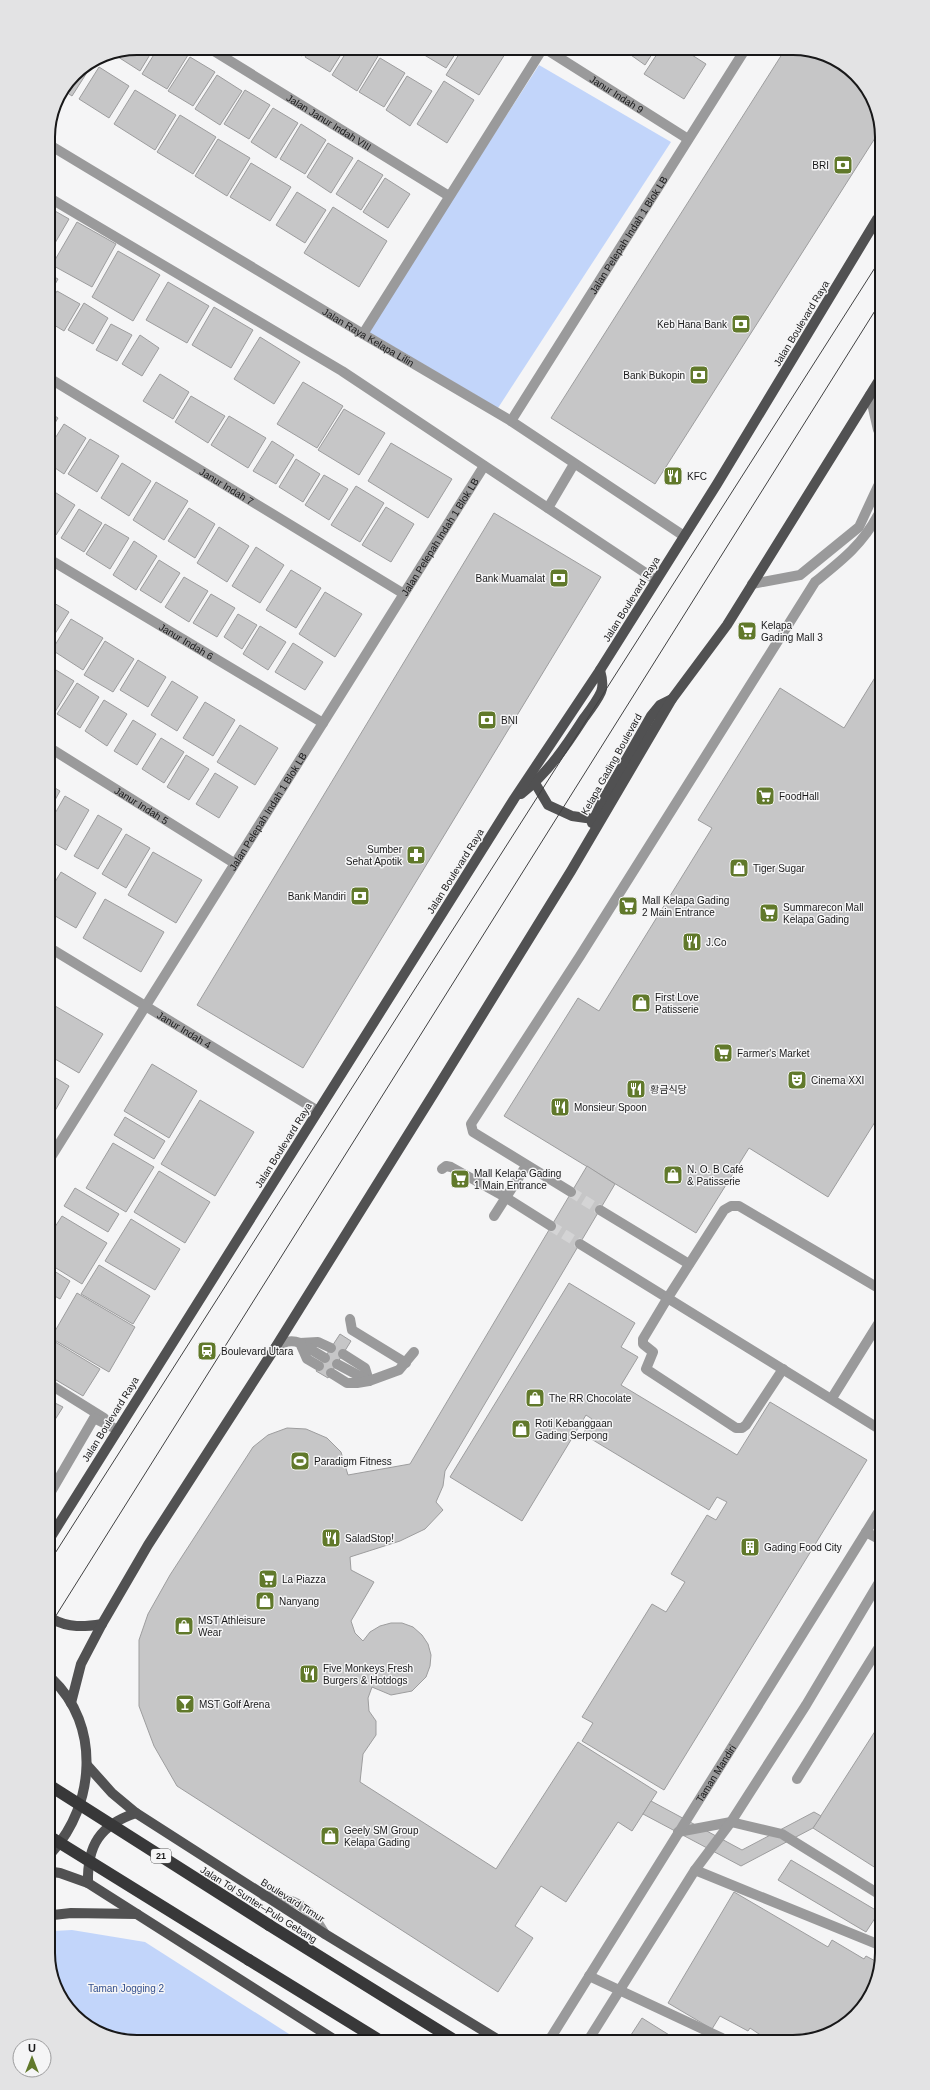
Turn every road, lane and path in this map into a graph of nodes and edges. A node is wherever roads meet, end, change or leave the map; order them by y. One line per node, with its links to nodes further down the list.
1 (220, 55): 7 (street, Jalan Janur Indah VIII)
2 (540, 55): 7 (street)
3 (555, 55): 5 (street, Janur Indah 9)
4 (742, 55): 5 (street, Jalan Pelepah Indah 1 Blok LB)
5 (688, 139): 15 (street, Jalan Pelepah Indah 1 Blok LB)
6 (55, 148): 10 (street, Jalan Raya Kelapa Lilin)
7 (449, 196): 10 (street)
8 (55, 201): 17 (street)
9 (875, 224): 21 (main road, Jalan Boulevard Raya)
10 (363, 334): 15 (street, Jalan Raya Kelapa Lilin)
11 (55, 382): 27 (street, Janur Indah 7)
12 (875, 387): 13 (main road)
13 (870, 395): 14 (street); 26 (main road)
14 (875, 417)
15 (511, 421): 16 (street, Jalan Raya Kelapa Lilin)
16 (574, 464): 19 (street); 21 (street, Jalan Raya Kelapa Lilin)
17 (484, 466): 19 (street); 27 (street, Jalan Pelepah Indah 1 Blok LB)
18 (875, 492): 23 (street)
19 (548, 508): 24 (street)
20 (875, 520): 25 (street)
21 (684, 536): 24 (main road, Jalan Boulevard Raya)
22 (55, 562): 30 (street, Janur Indah 6)
23 (800, 575): 25 (street); 26 (street)
24 (656, 580): 28 (main road, Jalan Boulevard Raya)
25 (815, 582): 41 (street)
26 (752, 584): 29 (main road)
27 (404, 594): 30 (street, Jalan Pelepah Indah 1 Blok LB)
28 (600, 670): 32 (main road); 33 (main road, Jalan Boulevard Raya)
29 (672, 699): 34 (main road, Kelapa Gading Boulevard); 35 (main road)
30 (323, 723): 36 (street, Jalan Pelepah Indah 1 Blok LB)
31 (55, 751): 36 (street, Janur Indah 5)
32 (535, 783): 33 (main road); 34 (main road)
33 (514, 799): 39 (main road, Jalan Boulevard Raya)
34 (593, 819): 35 (main road, Kelapa Gading Boulevard)
35 (583, 848): 55 (main road)
36 (234, 863): 38 (street, Jalan Pelepah Indah 1 Blok LB)
37 (55, 951): 38 (street, Janur Indah 4)
38 (144, 1006): 39 (street, Janur Indah 4); 40 (street, Jalan Pelepah Indah 1 Blok LB)
39 (318, 1111): 68 (main road, Jalan Boulevard Raya)
40 (55, 1146)
41 (526, 1166): 43 (street); 44 (street)
42 (442, 1169): 44 (street)
43 (571, 1192)
44 (505, 1197): 46 (street); 47 (street)
45 (600, 1210): 49 (street)
46 (494, 1216)
47 (551, 1226)
48 (580, 1244): 51 (street)
49 (689, 1264): 50 (street); 51 (street)
50 (875, 1286)
51 (667, 1299): 62 (street); 62 (street)
52 (350, 1319): 60 (street)
53 (875, 1329): 66 (street)
54 (300, 1343): 55 (street); 56 (street); 59 (street)
55 (275, 1348): 76 (main road)
56 (331, 1348)
57 (414, 1352): 60 (street)
58 (343, 1354): 64 (street)
59 (322, 1362)
60 (406, 1363): 64 (street)
61 (337, 1364): 64 (street)
62 (783, 1369): 66 (street)
63 (331, 1373): 64 (street)
64 (369, 1381)
65 (55, 1388): 68 (street)
66 (832, 1398): 67 (street)
67 (875, 1426)
68 (119, 1429): 69 (street); 71 (main road, Jalan Boulevard Raya)
69 (55, 1485)
70 (875, 1518): 72 (street, Taman Mandiri)
71 (55, 1529)
72 (866, 1532): 73 (street); 85 (street, Taman Mandiri)
73 (875, 1537)
74 (875, 1589): 84 (street)
75 (55, 1621): 76 (main road)
76 (102, 1624): 79 (main road)
77 (875, 1654): 81 (street)
78 (55, 1683): 79 (main road)
79 (71, 1704): 80 (main road)
80 (87, 1765): 83 (main road, Boulevard Timur); 87 (main road)
81 (797, 1779)
82 (55, 1789): 99 (highway, Jalan Tol Sunter–Pulo Gebang / 21, bridge)
83 (136, 1813): 90 (main road); 100 (main road, Boulevard Timur)
84 (731, 1822): 85 (street); 88 (street); 91 (street)
85 (678, 1832): 95 (street, Taman Mandiri)
86 (55, 1840): 98 (highway, bridge)
87 (55, 1848)
88 (695, 1870): 94 (street); 96 (street)
89 (55, 1872): 90 (main road)
90 (88, 1883): 92 (main road)
91 (875, 1892)
92 (137, 1914): 93 (main road); 97 (main road)
93 (55, 1915)
94 (875, 1943)
95 (589, 1976): 96 (street); 101 (street, Taman Mandiri)
96 (620, 1989): 102 (street); 103 (street)
97 (327, 2035)
98 (371, 2035)
99 (446, 2035)
100 (490, 2035)
101 (552, 2035)
102 (591, 2035)
103 (716, 2035)

